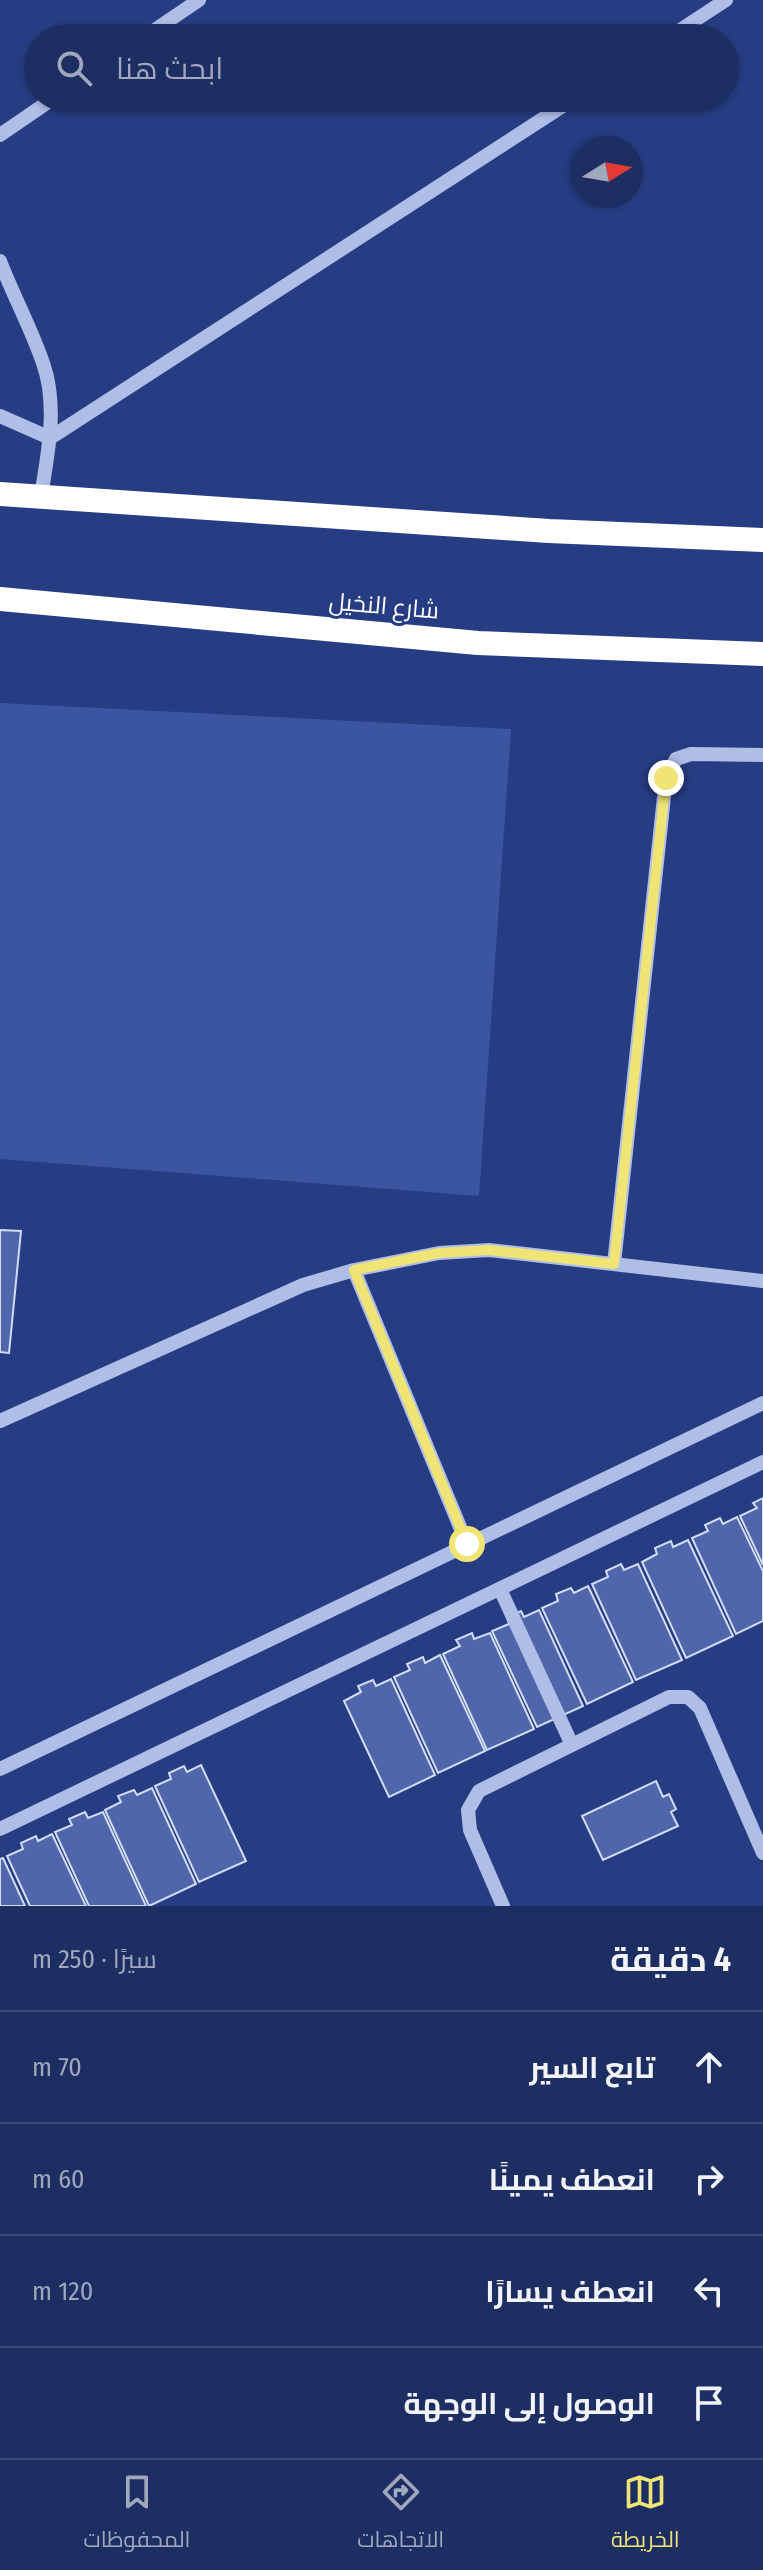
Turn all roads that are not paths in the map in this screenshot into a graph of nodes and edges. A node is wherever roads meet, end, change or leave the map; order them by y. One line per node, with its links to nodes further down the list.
1 (199, 0): 3 (street)
2 (726, 0): 4 (street)
3 (164, 24)
4 (689, 24)
5 (34, 112): 7 (street)
6 (553, 112): 10 (street)
7 (0, 135)
8 (0, 261): 10 (street)
9 (0, 416): 10 (street)
10 (50, 438): 12 (street)
11 (0, 494): 12 (highway)
12 (41, 496): 13 (highway)
13 (763, 540)
14 (0, 599): 15 (highway, شارع النخيل)
15 (763, 654)
16 (763, 755): 17 (street)
17 (614, 1264): 18 (street); 19 (street)
18 (354, 1270): 21 (street); 23 (street)
19 (763, 1281)
20 (763, 1403): 23 (street)
21 (0, 1421)
22 (763, 1462): 24 (street)
23 (467, 1544): 26 (street)
24 (500, 1589): 25 (street); 27 (street)
25 (572, 1745): 28 (street); 29 (street)
26 (0, 1769)
27 (0, 1829)
28 (763, 1853)
29 (503, 1906)

